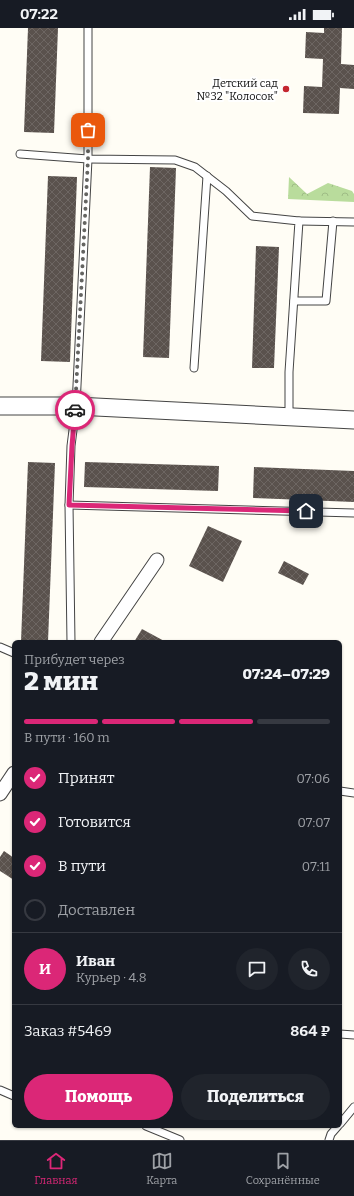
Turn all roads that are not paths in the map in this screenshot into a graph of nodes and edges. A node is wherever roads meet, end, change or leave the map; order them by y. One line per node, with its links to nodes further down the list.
1 (88, 28): 3 (lane)
2 (20, 154): 3 (lane)
3 (88, 159): 4 (lane); 11 (lane)
4 (207, 176): 5 (lane); 9 (lane)
5 (299, 221): 6 (lane); 8 (lane)
6 (333, 221): 7 (lane); 8 (lane)
7 (354, 222)
8 (294, 301): 12 (lane)
9 (194, 368)
10 (0, 406): 11 (street)
11 (76, 406): 12 (street); 14 (lane)
12 (288, 417): 13 (street)
13 (354, 420)
14 (69, 505): 15 (lane); 17 (lane)
15 (354, 513)
16 (156, 560): 18 (street)
17 (71, 640)
18 (102, 640)
19 (0, 647): 20 (lane)
20 (12, 652)
21 (12, 776): 24 (street)
22 (342, 791): 23 (lane)
23 (354, 793)
24 (0, 794)
25 (342, 1034): 26 (lane)
26 (354, 1035)
27 (0, 1090): 28 (lane)
28 (12, 1095)
29 (354, 1107): 30 (lane)
30 (342, 1121)
31 (151, 1128): 33 (lane)
32 (336, 1128): 34 (lane)
33 (180, 1140)
34 (329, 1140)

